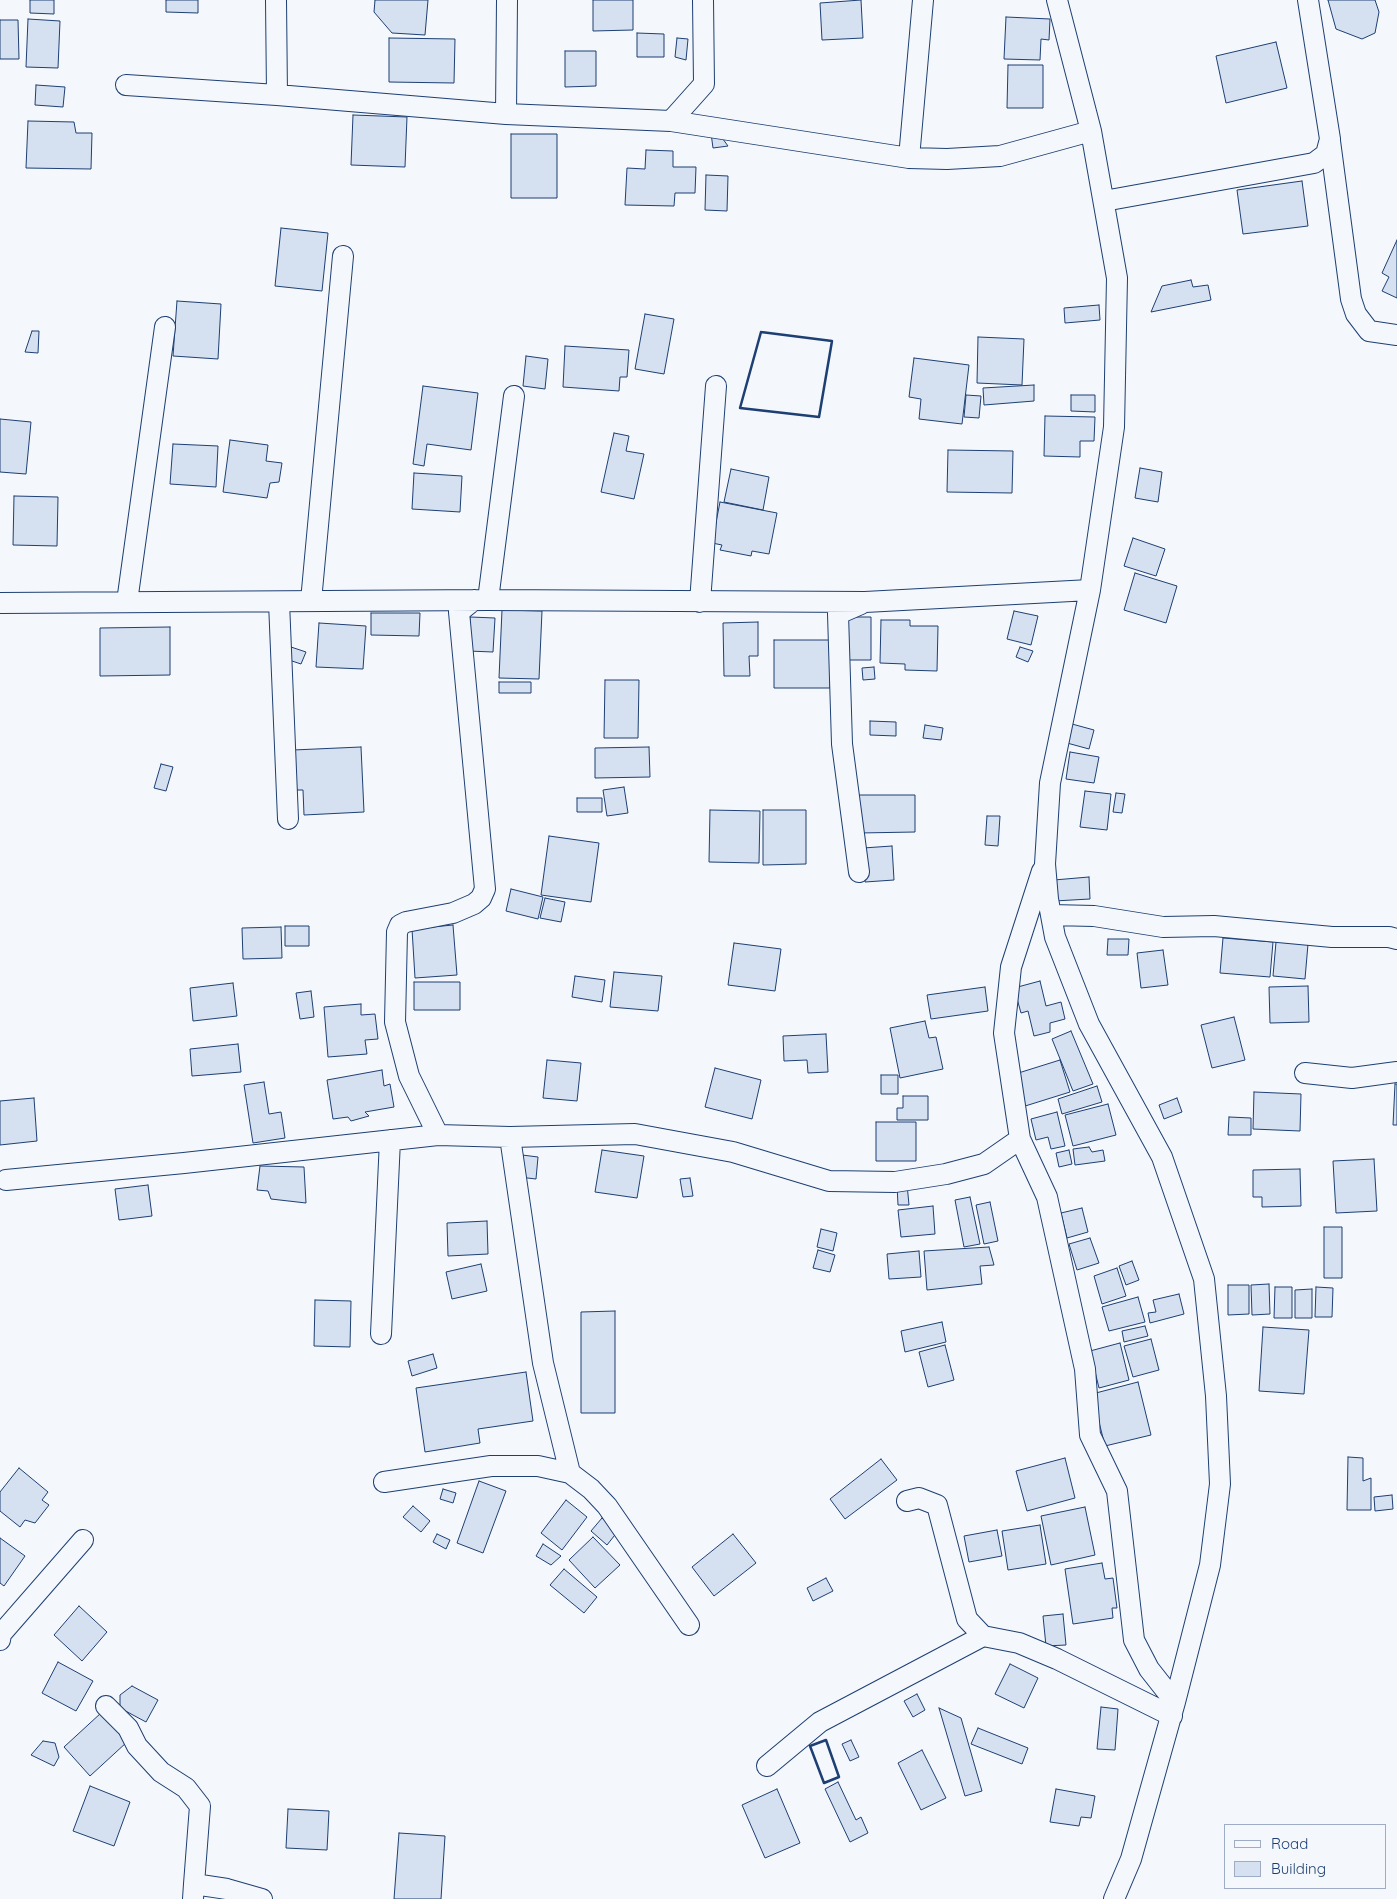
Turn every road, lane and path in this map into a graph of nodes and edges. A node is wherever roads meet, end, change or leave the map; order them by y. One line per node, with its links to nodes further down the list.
1 (276, 0): 8 (street)
2 (507, 0): 9 (street)
3 (703, 0): 10 (street)
4 (922, 0): 13 (street)
5 (1057, 0): 11 (street)
6 (1308, 0): 12 (street)
7 (126, 85): 8 (street)
8 (277, 95): 9 (street)
9 (506, 114): 10 (street)
10 (671, 121): 13 (street)
11 (1092, 132): 13 (street); 14 (street)
12 (1330, 139): 14 (street); 17 (street)
13 (909, 158)
14 (1104, 201): 20 (street)
15 (342, 256): 22 (street)
16 (165, 327): 23 (street)
17 (1397, 335)
18 (716, 386): 25 (street)
19 (514, 396): 21 (street)
20 (1090, 590): 26 (street); 29 (street)
21 (481, 600): 22 (street); 25 (street); 35 (street)
22 (311, 601): 24 (street)
23 (128, 602): 24 (street); 27 (street)
24 (278, 602): 28 (street)
25 (700, 602): 26 (street)
26 (866, 602): 30 (street)
27 (0, 603)
28 (288, 819)
29 (1045, 864): 31 (street); 37 (street)
30 (859, 872)
31 (1051, 915): 32 (street); 49 (street)
32 (1397, 939)
33 (1397, 1072): 34 (street)
34 (1305, 1073)
35 (438, 1135): 36 (street); 38 (street)
36 (510, 1137): 37 (street); 41 (street)
37 (1020, 1139): 49 (street)
38 (390, 1140): 39 (street); 40 (street)
39 (6, 1180)
40 (381, 1334)
41 (570, 1474): 42 (street); 45 (street)
42 (384, 1482)
43 (907, 1501): 46 (street)
44 (83, 1540): 47 (street)
45 (688, 1625)
46 (983, 1636): 49 (street); 50 (street)
47 (0, 1640)
48 (106, 1706): 51 (street)
49 (1174, 1709): 53 (street)
50 (767, 1766)
51 (194, 1892): 52 (street)
52 (262, 1899)
53 (1114, 1899)

